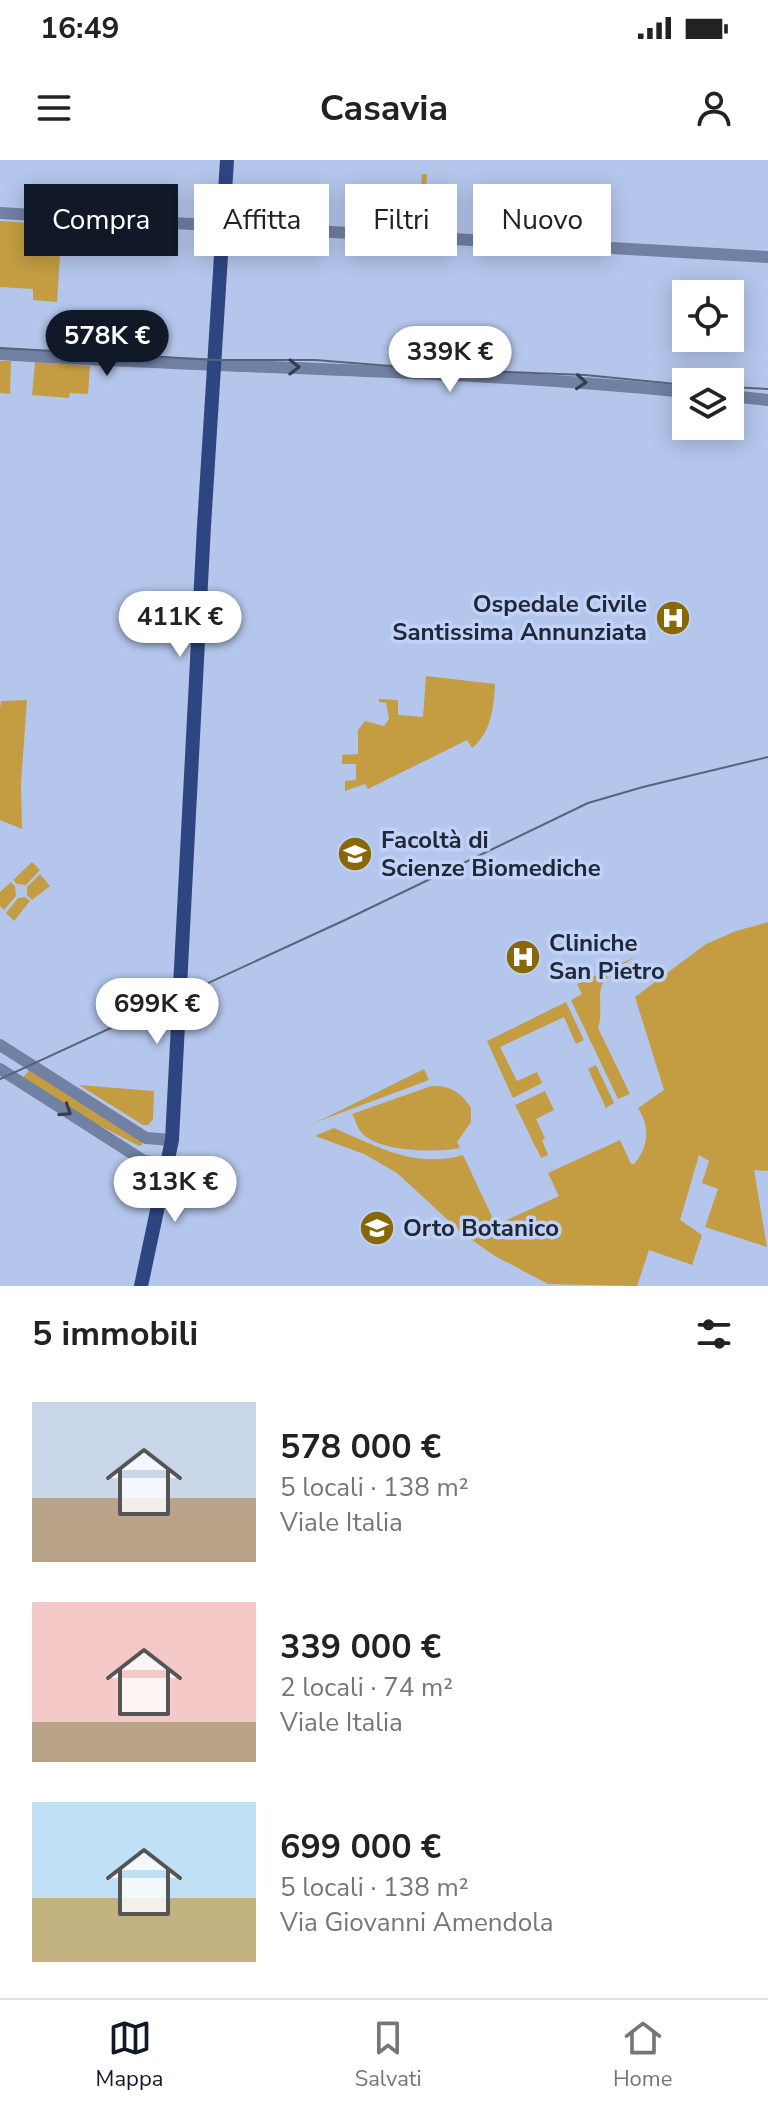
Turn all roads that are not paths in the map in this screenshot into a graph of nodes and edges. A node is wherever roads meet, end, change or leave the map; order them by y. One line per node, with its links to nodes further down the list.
1 (227, 160): 2 (main road)
2 (226, 184)
3 (0, 213): 4 (street)
4 (194, 223)
5 (329, 231): 7 (street)
6 (221, 256): 9 (main road)
7 (768, 257)
8 (0, 354): 9 (street)
9 (216, 366): 10 (street, one-way to 10); 15 (main road)
10 (672, 390)
11 (744, 397): 12 (street)
12 (768, 400)
13 (0, 1045): 15 (street)
14 (0, 1069): 16 (street, one-way to 16)
15 (172, 1140): 16 (main road)
16 (168, 1164): 17 (main road)
17 (144, 1283): 18 (main road)
18 (132, 1286)

